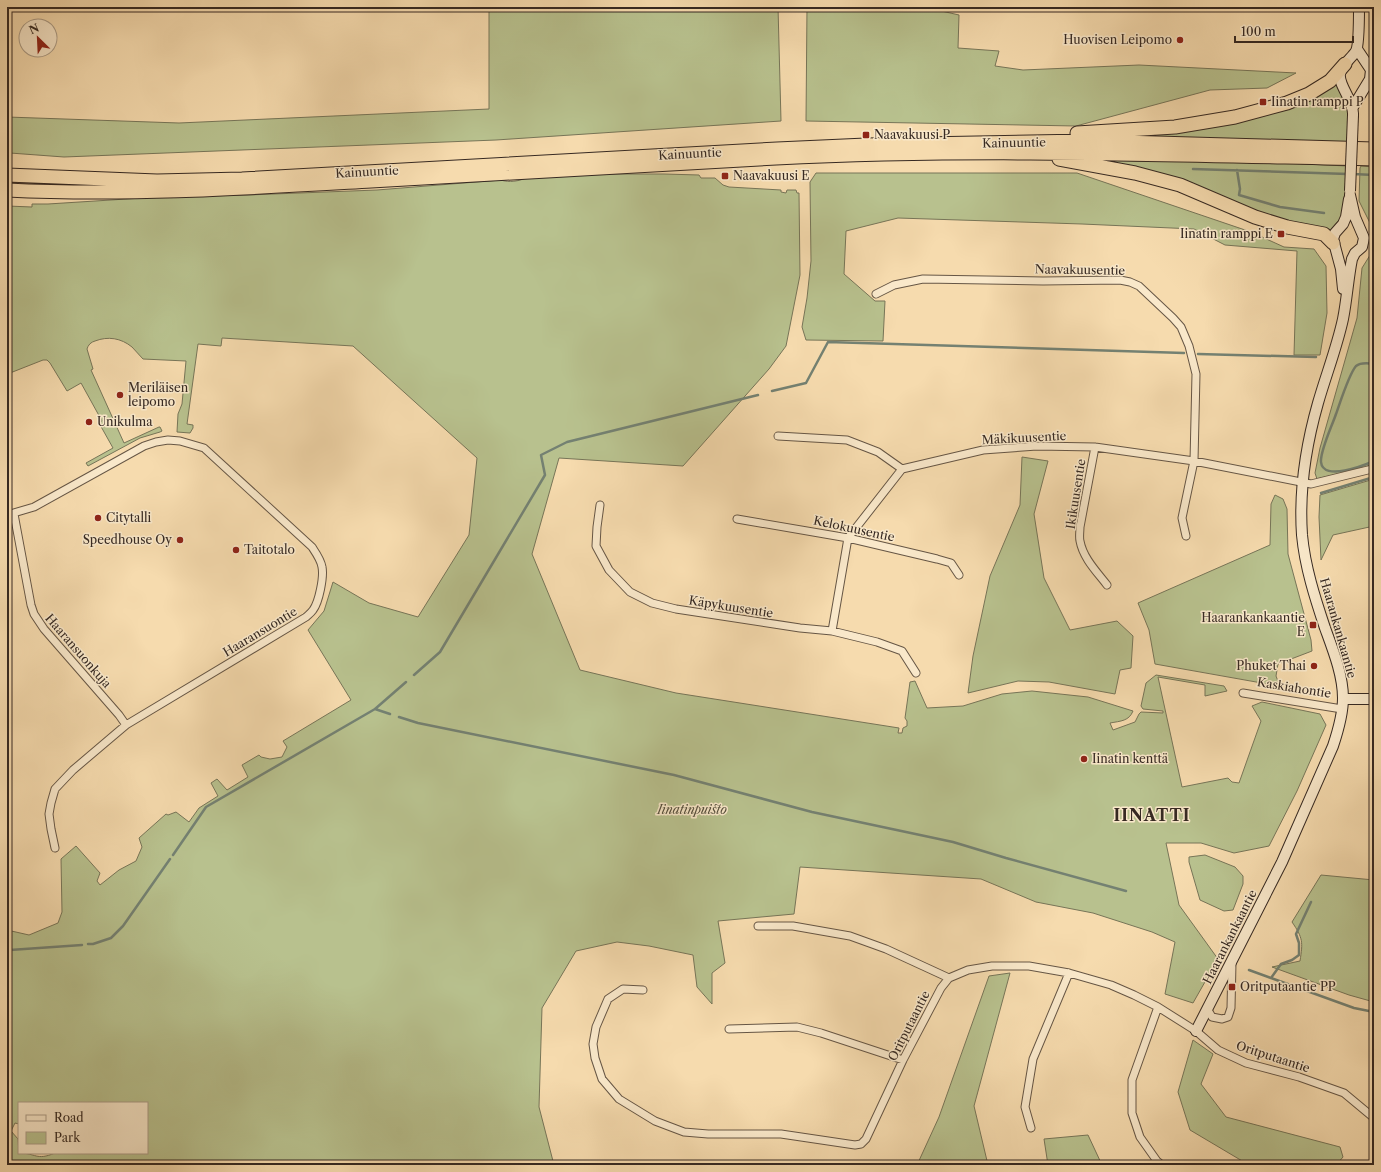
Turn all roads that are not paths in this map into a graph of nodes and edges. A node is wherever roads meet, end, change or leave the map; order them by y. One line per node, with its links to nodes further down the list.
1 (1359, 7): 2 (street)
2 (1357, 49): 3 (street, Haarankankaantie); 4 (street)
3 (1366, 63): 4 (street); 5 (street, Haarankankaantie)
4 (1345, 64): 5 (street, Haarankankaantie); 6 (highway)
5 (1353, 111): 11 (street, Haarankankaantie, bridge)
6 (1024, 148): 7 (highway, Kainuuntie); 8 (highway, Kainuuntie); 9 (highway, Kainuuntie); 10 (highway, Kainuuntie); 12 (highway)
7 (1374, 149)
8 (1374, 159)
9 (7, 175)
10 (7, 190)
11 (1350, 193): 12 (street, Haarankankaantie); 13 (street, Haarankankaantie)
12 (1335, 247): 13 (street); 15 (street, Haarankankaantie)
13 (1355, 253): 15 (street, Haarankankaantie)
14 (876, 294): 18 (street, Naavakuusentie)
15 (1345, 301): 21 (street, Haarankankaantie)
16 (778, 436): 20 (street)
17 (1095, 447): 18 (street, Mäkikuusentie); 20 (street, Mäkikuusentie); 28 (street, Ikikuusentie)
18 (1194, 460): 21 (street, Mäkikuusentie); 25 (street, Naavakuusentie)
19 (1374, 468): 21 (street, Mäkikuusentie)
20 (902, 469): 26 (street)
21 (1303, 483): 33 (street, Haarankankaantie)
22 (600, 505): 29 (street, Käpykuusentie)
23 (11, 515): 34 (street, Haaransuonkuja); 34 (street, Haaransuontie)
24 (737, 519): 26 (street, Kelokuusentie)
25 (1186, 536)
26 (848, 538): 27 (street, Kelokuusentie); 29 (street)
27 (959, 575)
28 (1108, 585)
29 (832, 631): 30 (street, Käpykuusentie)
30 (916, 673)
31 (1243, 693): 33 (street, Kaskiahontie)
32 (1374, 699): 33 (street, Kaskiahontie)
33 (1342, 704): 37 (street, Haarankankaantie)
34 (126, 725): 35 (street, Haaransuontie)
35 (55, 848)
36 (758, 926): 39 (street)
37 (1232, 963): 42 (street, Haarankankaantie); 42 (street)
38 (1069, 973): 39 (street, Oritputaantie); 41 (street, Oritputaantie); 47 (street)
39 (949, 978): 45 (street, Oritputaantie)
40 (643, 990): 45 (street, Oritputaantie)
41 (1158, 1007): 44 (street, Oritputaantie); 48 (street)
42 (1208, 1010): 44 (street, Haarankankaantie)
43 (729, 1029): 45 (street)
44 (1196, 1031): 46 (street, Oritputaantie)
45 (903, 1060)
46 (1374, 1118)
47 (1031, 1128)
48 (1162, 1165)

